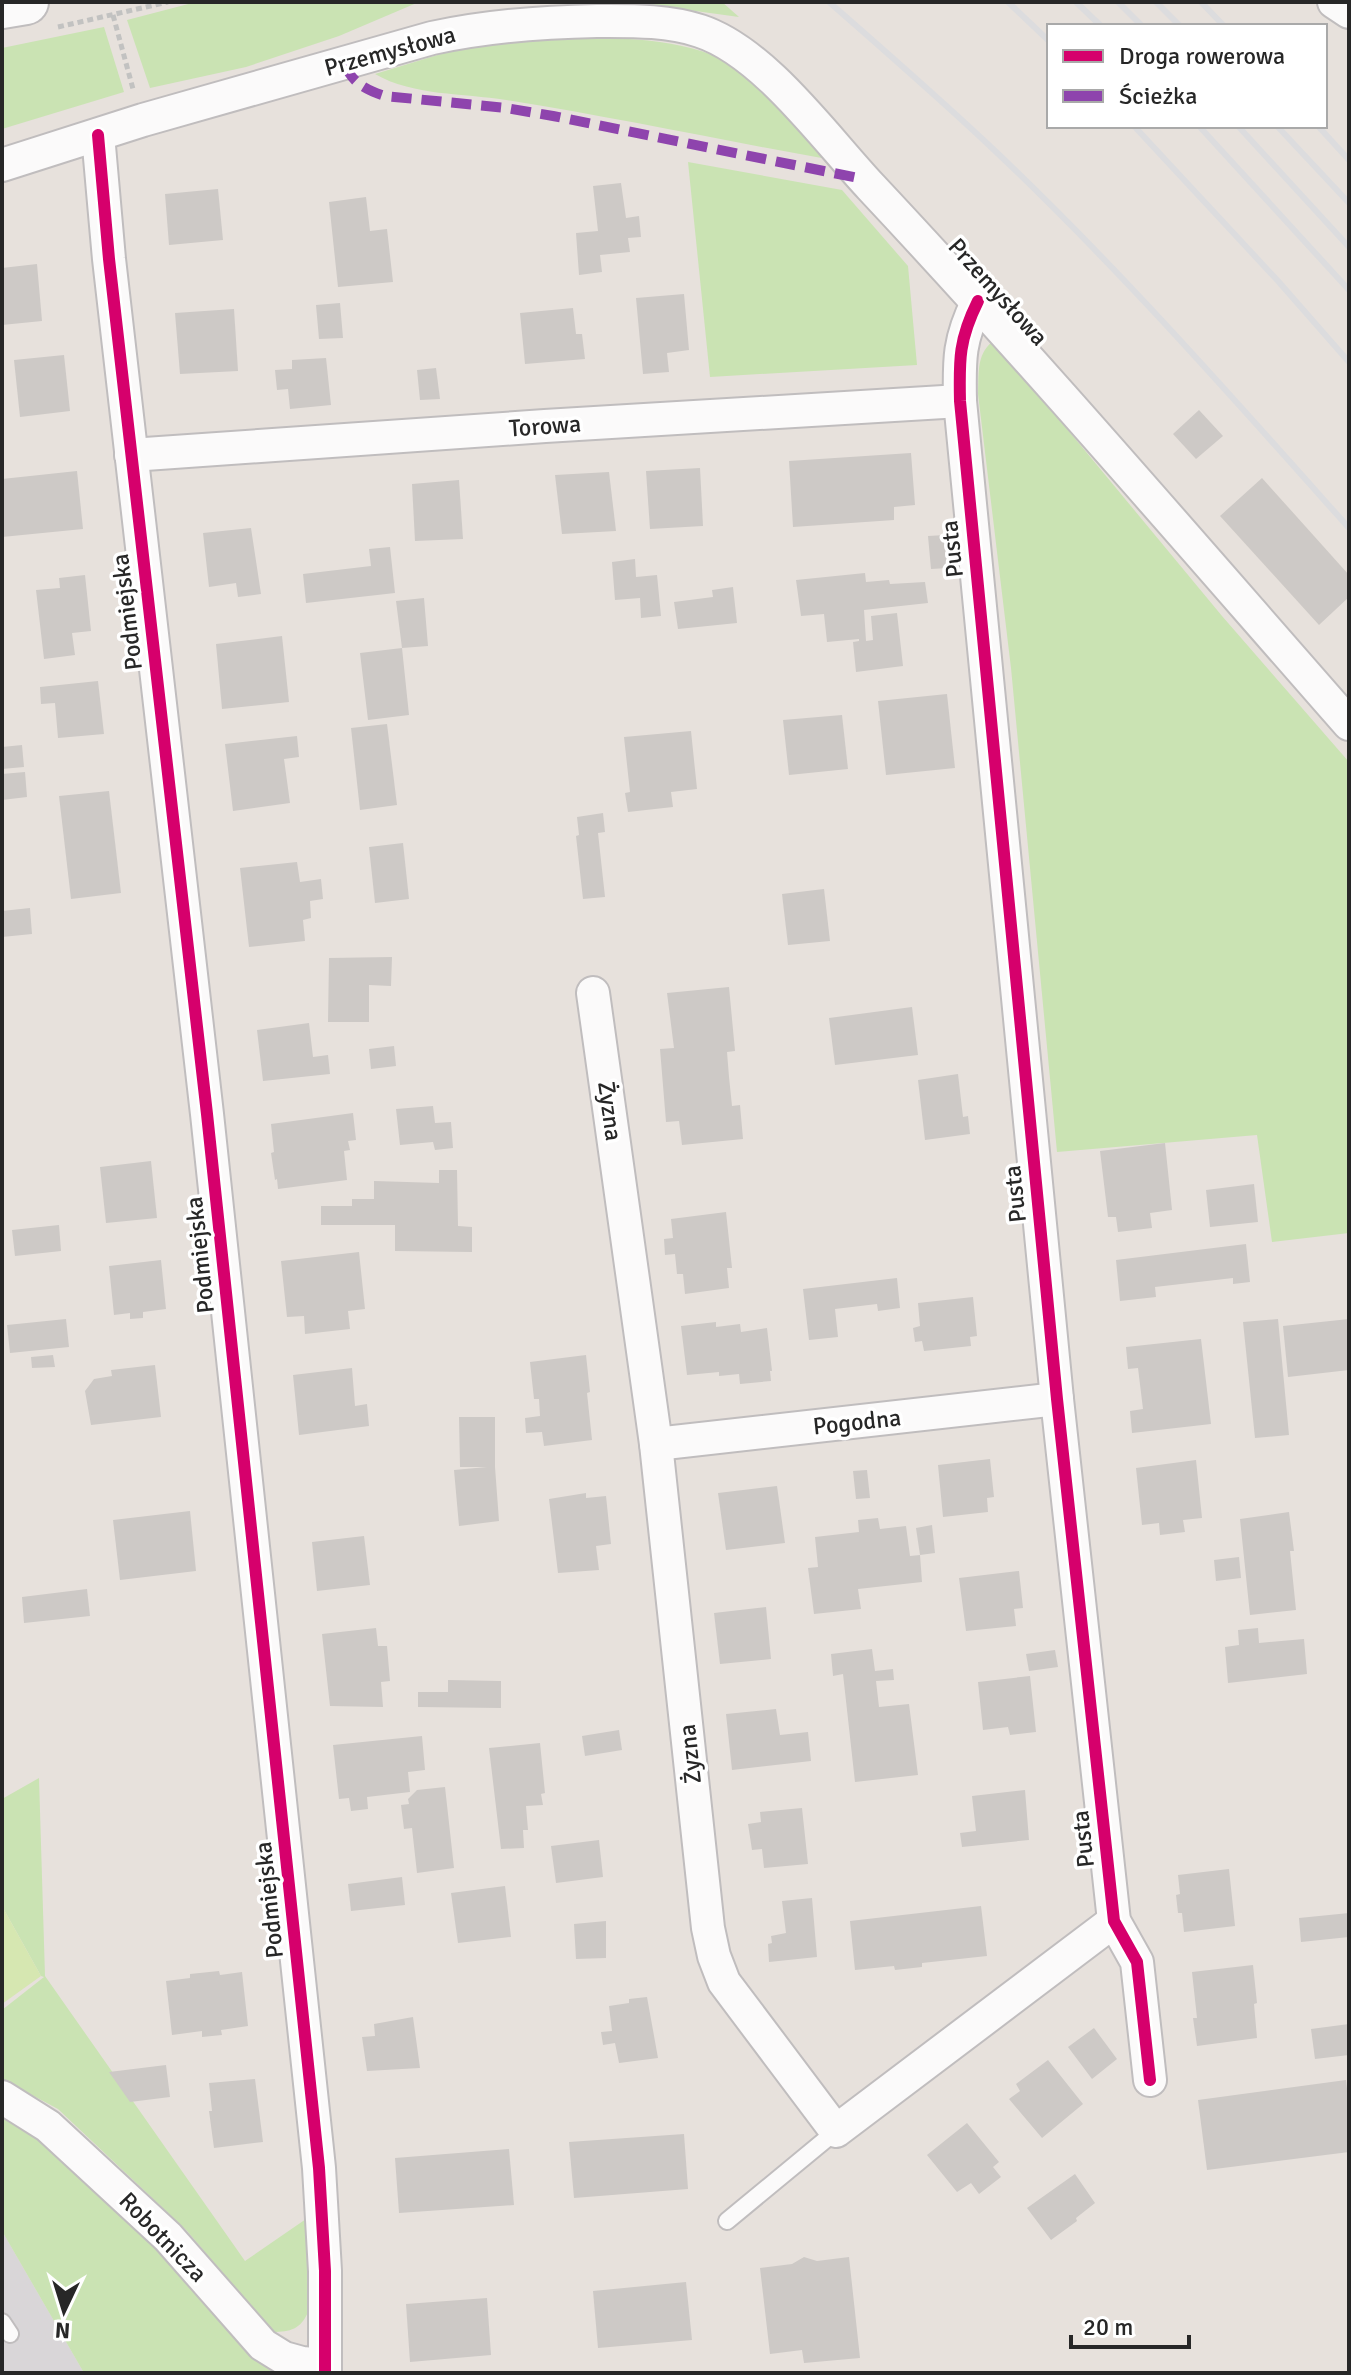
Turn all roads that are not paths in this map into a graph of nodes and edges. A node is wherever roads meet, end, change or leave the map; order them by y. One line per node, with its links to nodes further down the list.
1 (1334, 2): 3 (street)
2 (2, 6): 4 (main road)
3 (1349, 12)
4 (40, 15)
5 (98, 135): 6 (street, Przemysłowa); 7 (street, Przemysłowa); 9 (street, Podmiejska)
6 (2, 165)
7 (978, 301): 8 (street, Pusta); 10 (street, Przemysłowa)
8 (960, 401): 9 (street, Torowa); 12 (street, Pusta)
9 (131, 455): 19 (street, Podmiejska)
10 (1349, 724)
11 (593, 993): 13 (street, Żyzna)
12 (1057, 1399): 13 (street, Pogodna); 14 (street, Pusta)
13 (656, 1444): 17 (street, Żyzna)
14 (1114, 1921): 15 (street, Pusta); 17 (street)
15 (1150, 2080)
16 (2, 2097): 19 (street, Robotnicza)
17 (836, 2131): 18 (lane)
18 (727, 2221)
19 (325, 2369)

